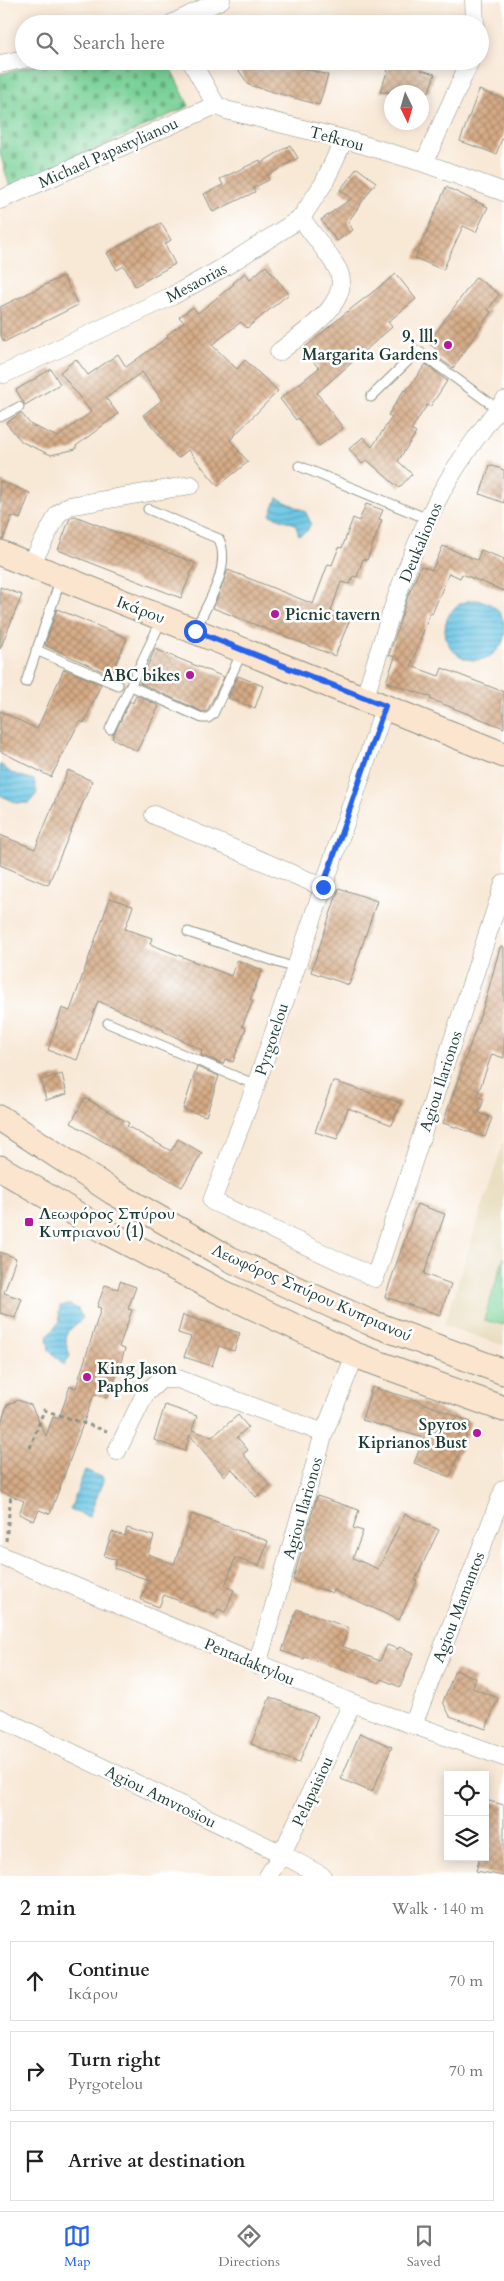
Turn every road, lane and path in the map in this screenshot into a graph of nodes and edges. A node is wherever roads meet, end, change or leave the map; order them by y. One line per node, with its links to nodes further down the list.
1 (221, 0): 3 (street)
2 (474, 0): 4 (street)
3 (190, 15)
4 (475, 15)
5 (15, 61): 6 (street)
6 (0, 64)
7 (196, 70): 9 (street)
8 (466, 70): 11 (street)
9 (216, 105): 10 (street, Tefkrou); 13 (street, Michael Papastylianou)
10 (344, 139): 11 (street, Tefkrou); 14 (street, Mesaorias)
11 (424, 163): 12 (street, Tefkrou)
12 (504, 192)
13 (0, 200)
14 (301, 218): 15 (street); 16 (street, Mesaorias)
15 (279, 352)
16 (4, 374)
17 (371, 397): 18 (lane)
18 (501, 405): 24 (street, Deukalionos)
19 (19, 407): 20 (lane)
20 (0, 417)
21 (298, 466): 24 (lane)
22 (191, 485): 26 (street)
23 (148, 509): 29 (lane)
24 (428, 519): 35 (street, Deukalionos)
25 (0, 553): 26 (main road, Ικάρου)
26 (30, 566): 27 (main road, Ικάρου)
27 (61, 578): 28 (main road, Ικάρου); 31 (lane)
28 (163, 618): 29 (main road, Ικάρου); 34 (lane)
29 (195, 631): 30 (main road, Ικάρου)
30 (243, 649): 34 (lane); 35 (main road, Ικάρου)
31 (36, 650): 32 (lane); 33 (lane)
32 (26, 682)
33 (118, 684)
34 (131, 686): 36 (lane)
35 (375, 702): 37 (main road, Ικάρου); 40 (street, Pyrgotelou)
36 (110, 729)
37 (504, 755)
38 (154, 815): 40 (street)
39 (504, 884): 47 (street, Agiou Ilarionos)
40 (323, 887): 42 (street, Pyrgotelou)
41 (188, 932): 42 (lane)
42 (295, 968): 44 (street, Pyrgotelou)
43 (108, 1023): 44 (lane)
44 (256, 1085): 47 (street, Pyrgotelou)
45 (0, 1118): 49 (main road, Λεωφόρος Σπύρου Κυπριανού)
46 (0, 1168): 48 (main road)
47 (375, 1278)
48 (355, 1355): 50 (main road); 51 (street, Agiou Ilarionos)
49 (504, 1372)
50 (504, 1409)
51 (324, 1433): 52 (street); 57 (street, Agiou Ilarionos)
52 (121, 1444): 53 (path)
53 (30, 1448)
54 (504, 1490): 60 (street, Agiou Mamantos)
55 (11, 1496): 56 (path)
56 (0, 1555): 57 (street, Pentadaktylou)
57 (257, 1664): 58 (street, Pentadaktylou)
58 (352, 1703): 60 (street, Pentadaktylou); 62 (street, Pelapaisiou)
59 (0, 1718): 62 (street, Agiou Amvrosiou)
60 (413, 1725): 61 (street, Pentadaktylou)
61 (504, 1757)
62 (282, 1854): 63 (street, Pelapaisiou); 64 (street, Agiou Amvrosiou)
63 (268, 1876)
64 (322, 1876)

